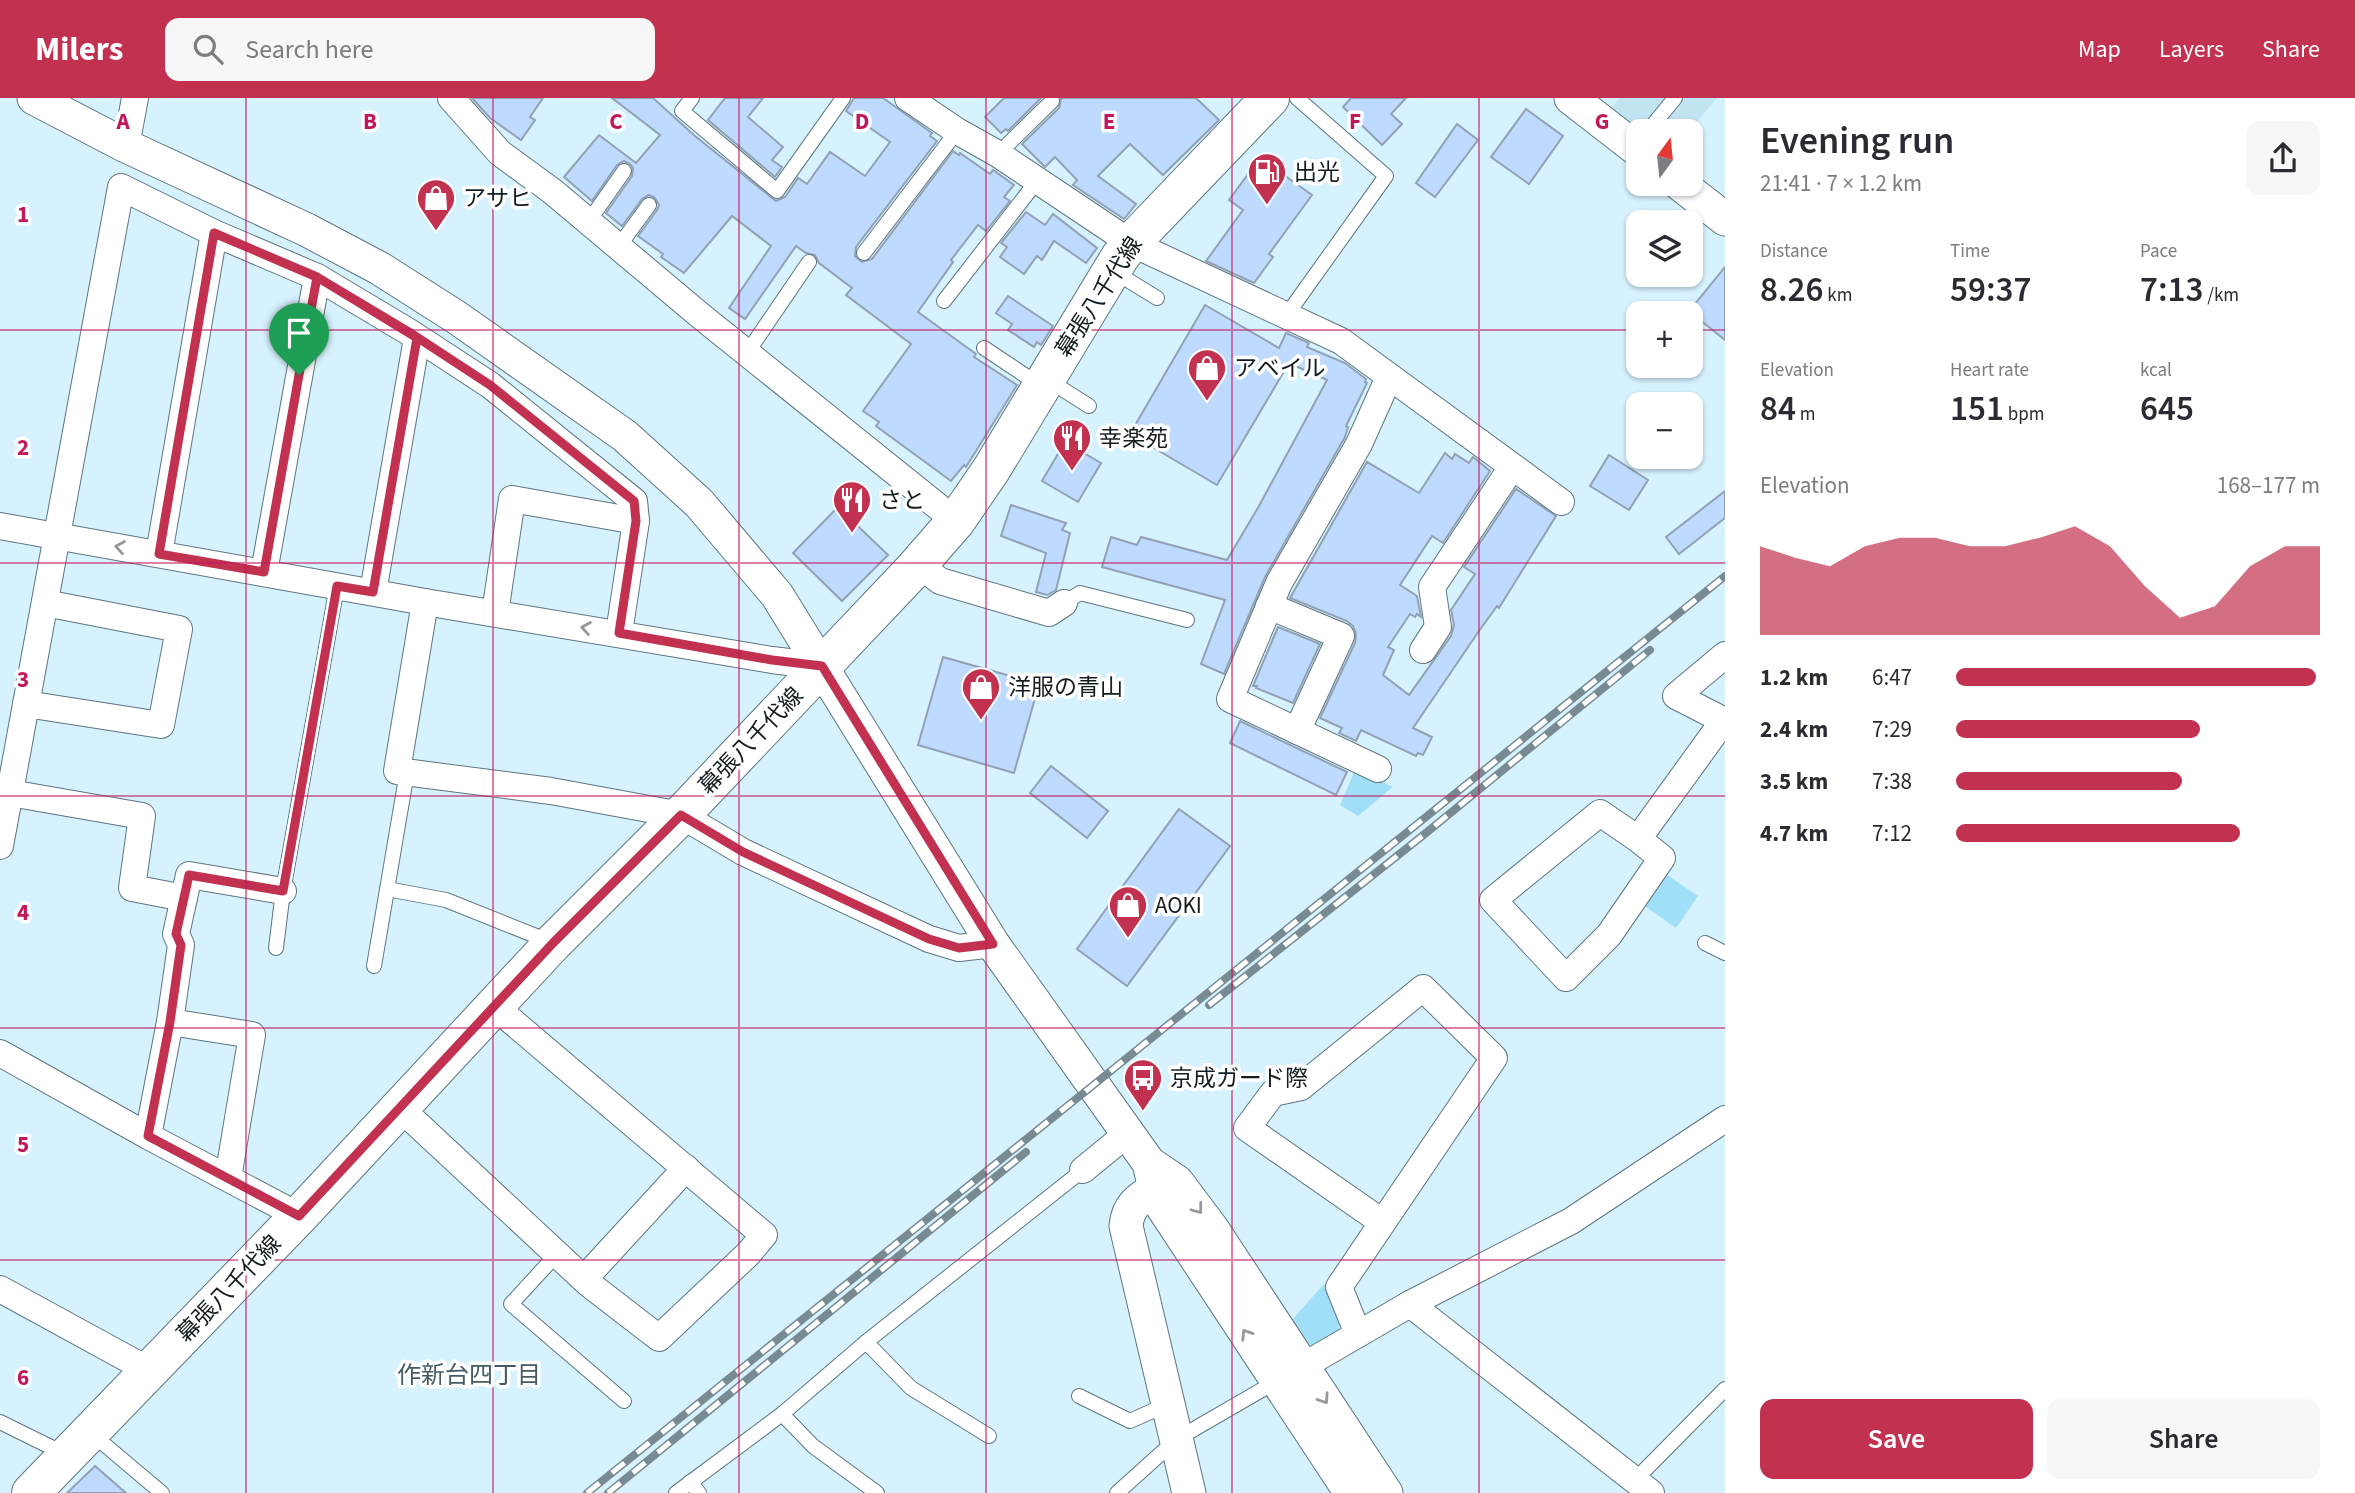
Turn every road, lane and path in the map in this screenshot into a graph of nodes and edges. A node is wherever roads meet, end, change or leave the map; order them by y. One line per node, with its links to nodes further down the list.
1 (34, 98): 15 (street)
2 (135, 98): 15 (street)
3 (451, 98): 22 (street)
4 (692, 98): 5 (lane)
5 (843, 98)
6 (908, 98): 13 (street)
7 (1270, 98): 26 (main road, 幕張八千代線)
8 (1297, 98): 31 (lane)
9 (1571, 98): 14 (street)
10 (1675, 98): 12 (lane)
11 (1052, 100): 16 (lane)
12 (1659, 119)
13 (957, 131): 16 (street); 25 (lane)
14 (1626, 134)
15 (126, 146): 58 (street)
16 (998, 153): 18 (street)
17 (624, 171): 22 (lane)
18 (1037, 181): 26 (street); 30 (lane)
19 (1695, 196): 21 (street)
20 (649, 205): 24 (lane)
21 (1725, 219)
22 (589, 221): 24 (street)
23 (214, 233): 28 (street); 43 (street); 44 (street)
24 (619, 246): 34 (street)
25 (864, 253)
26 (1122, 257): 29 (lane); 31 (street); 36 (main road, 幕張八千代線)
27 (809, 262): 34 (lane)
28 (317, 277): 32 (street); 46 (street)
29 (1157, 298)
30 (944, 301)
31 (1286, 316): 35 (street)
32 (417, 338): 40 (street); 48 (street)
33 (984, 348): 36 (lane)
34 (747, 353): 41 (street)
35 (1389, 377): 38 (street); 52 (street)
36 (1044, 383): 37 (lane); 41 (main road, 幕張八千代線)
37 (1089, 406)
38 (1513, 467): 39 (street); 56 (street)
39 (1561, 502)
40 (636, 521): 53 (street); 55 (street)
41 (956, 521): 45 (main road, 幕張八千代線)
42 (0, 526): 43 (street)
43 (57, 536): 44 (street, one-way to 43); 50 (street)
44 (159, 554): 46 (street)
45 (918, 564): 51 (street); 58 (main road, 幕張八千代線)
46 (264, 572): 47 (street)
47 (337, 586): 48 (street); 69 (lane)
48 (373, 592): 49 (street)
49 (425, 602): 53 (street); 63 (street)
50 (45, 603): 59 (street); 59 (street)
51 (1064, 603): 54 (lane)
52 (1269, 606): 61 (street); 61 (street)
53 (495, 613): 55 (street, one-way to 53)
54 (1187, 620)
55 (619, 633): 58 (street)
56 (1423, 650)
57 (1725, 655): 60 (street)
58 (822, 666): 65 (main road, 幕張八千代線); 73 (street)
59 (26, 704): 64 (street)
60 (1724, 720): 66 (street)
61 (1297, 731): 62 (street)
62 (1378, 769)
63 (407, 772): 65 (street); 68 (lane)
64 (10, 793): 67 (street); 70 (street)
65 (681, 815): 71 (main road, 幕張八千代線); 73 (street)
66 (1638, 839): 66 (street)
67 (0, 846)
68 (387, 889): 71 (lane); 76 (lane)
69 (283, 891): 70 (street); 74 (lane)
70 (184, 898): 78 (street)
71 (553, 943): 77 (main road, 幕張八千代線)
72 (1705, 943): 75 (lane)
73 (993, 944): 82 (street)
74 (276, 948)
75 (1725, 953)
76 (373, 966)
77 (495, 1006): 80 (main road, 幕張八千代線); 84 (street)
78 (170, 1022): 83 (street); 87 (street)
79 (0, 1053): 83 (street)
80 (400, 1108): 88 (main road, 幕張八千代線); 90 (street)
81 (1725, 1119): 93 (street)
82 (1128, 1133): 85 (street); 86 (street)
83 (148, 1136): 87 (street)
84 (686, 1168): 91 (street); 91 (street)
85 (1083, 1170): 95 (lane)
86 (1152, 1176): 97 (street); 101 (street)
87 (228, 1178): 88 (street)
88 (299, 1216): 96 (main road, 幕張八千代線)
89 (1382, 1222): 89 (street); 94 (street)
90 (557, 1254): 91 (street); 100 (lane)
91 (584, 1279)
92 (0, 1289): 96 (street)
93 (1410, 1304): 94 (street); 108 (street)
94 (1358, 1334): 97 (street)
95 (866, 1342): 102 (lane); 104 (lane)
96 (150, 1371): 106 (main road, 幕張八千代線)
97 (1290, 1374): 105 (lane); 115 (street); 116 (street, one-way to 116)
98 (1725, 1389): 108 (lane)
99 (1079, 1396): 101 (lane)
100 (624, 1401)
101 (1168, 1404): 105 (street)
102 (782, 1414): 107 (lane); 112 (lane)
103 (0, 1422): 106 (lane)
104 (989, 1436)
105 (1177, 1440): 113 (lane); 114 (street)
106 (79, 1444): 109 (main road, 幕張八千代線); 110 (lane)
107 (694, 1487): 111 (lane)
108 (1643, 1487)
109 (31, 1493)
110 (162, 1493)
111 (676, 1493)
112 (877, 1493)
113 (1117, 1493)
114 (1189, 1493)
115 (1351, 1493)
116 (1386, 1493)

